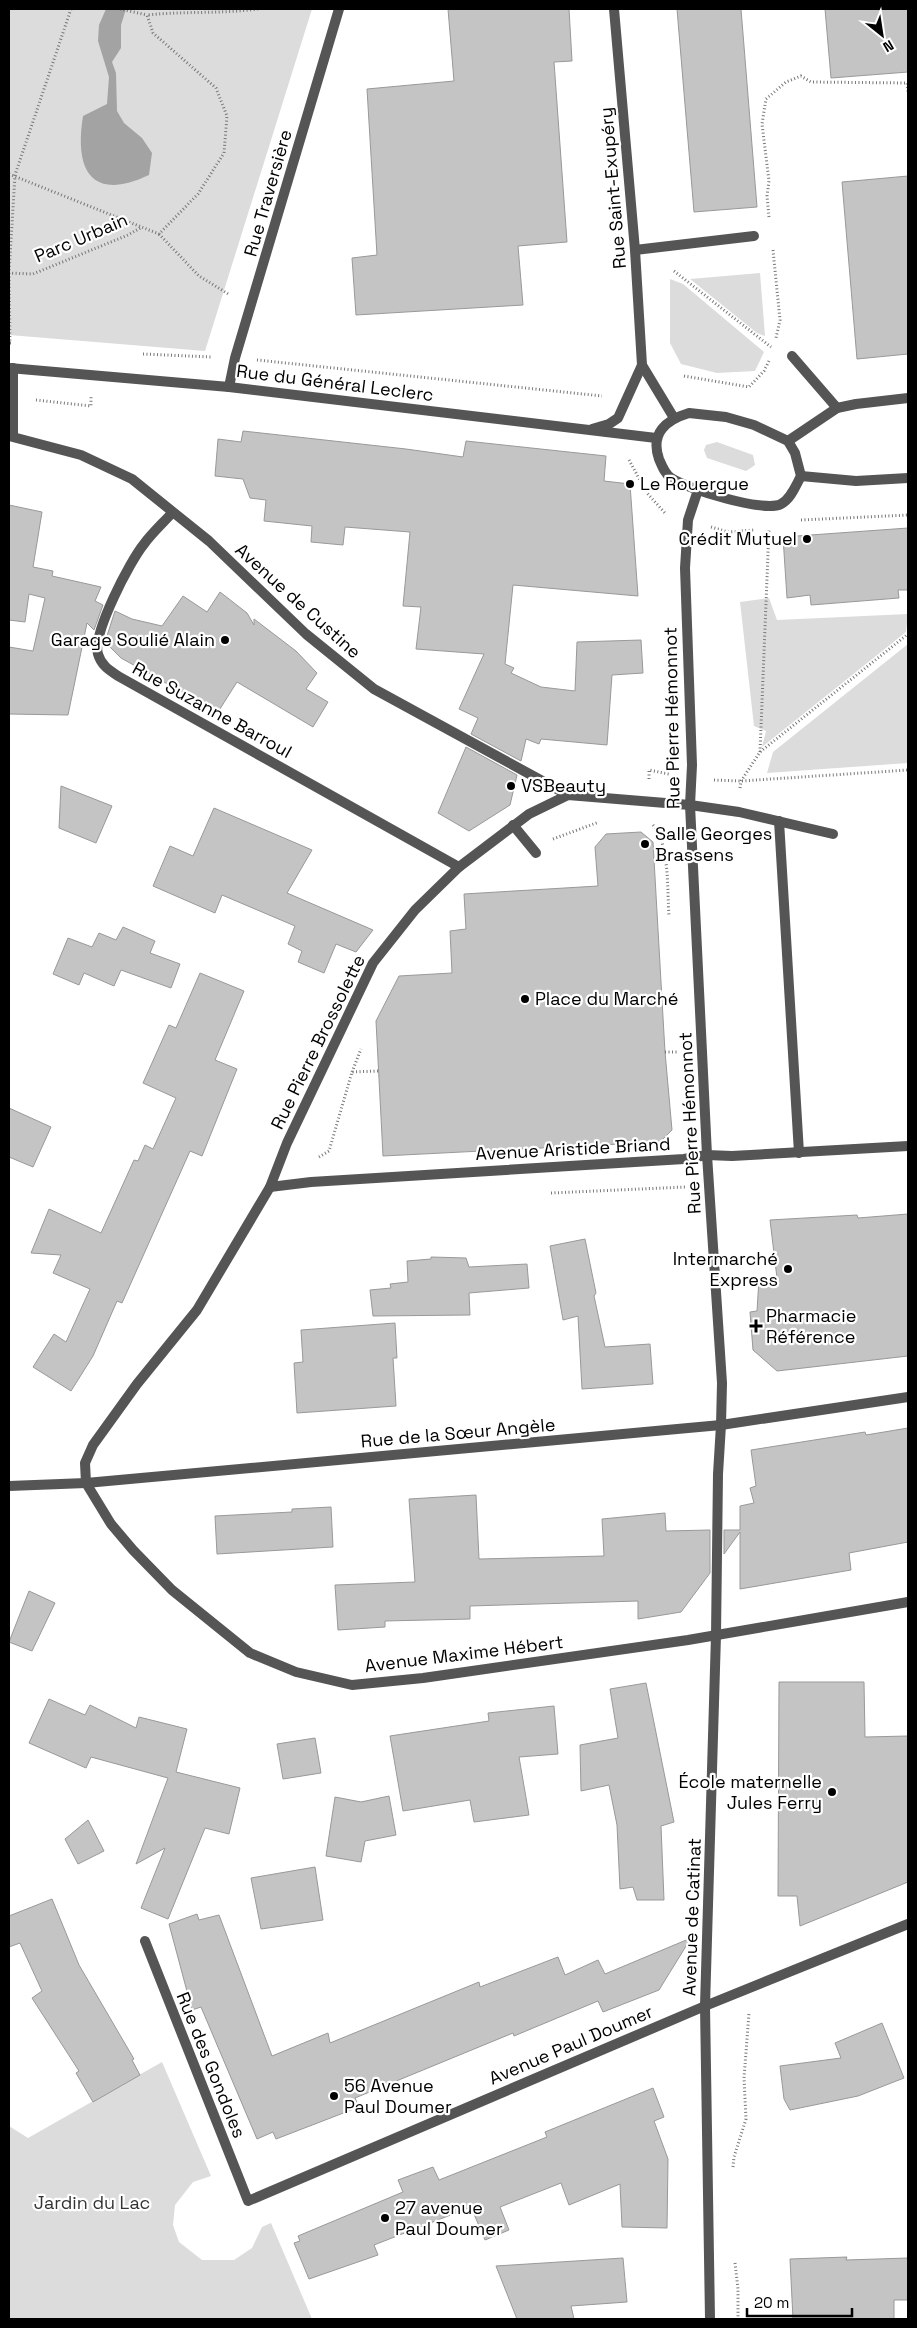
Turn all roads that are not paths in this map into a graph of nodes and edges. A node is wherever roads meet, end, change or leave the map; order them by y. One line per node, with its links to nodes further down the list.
1 (338, 9): 8 (street, Rue Traversière)
2 (614, 9): 4 (street, Rue Saint-Exupéry)
3 (754, 236): 4 (street)
4 (635, 250): 6 (street, Rue Saint-Exupéry)
5 (792, 356): 10 (street)
6 (642, 364): 11 (street, Rue Saint-Exupéry); 12 (street, Rue Saint-Exupéry)
7 (11, 368): 8 (street, Rue du Général Leclerc); 13 (street)
8 (230, 386): 12 (street, Rue du Général Leclerc)
9 (908, 398): 10 (street)
10 (836, 408): 15 (street)
11 (674, 418): 14 (street); 15 (street)
12 (586, 431): 14 (street, Rue du Général Leclerc)
13 (11, 436): 19 (street, Avenue de Custine)
14 (656, 438): 18 (street)
15 (788, 441): 16 (street)
16 (801, 476): 17 (street); 18 (street)
17 (908, 478)
18 (698, 490): 21 (street, Rue Pierre Hémonnot)
19 (172, 513): 20 (street, Avenue de Custine); 26 (street, Rue Suzanne Barroul)
20 (568, 795): 21 (street); 23 (street, Rue Pierre Brossolette)
21 (690, 804): 22 (street); 29 (street, Rue Pierre Hémonnot)
22 (779, 821): 24 (street); 28 (street)
23 (513, 825): 25 (street); 26 (street, Rue Pierre Brossolette)
24 (833, 834)
25 (534, 850)
26 (460, 867): 30 (street, Rue Pierre Brossolette)
27 (908, 1146): 28 (street, Avenue Aristide Briand)
28 (799, 1153): 29 (street, Avenue Aristide Briand)
29 (707, 1155): 30 (street, Avenue Aristide Briand); 32 (street, Rue Pierre Hémonnot)
30 (270, 1187): 33 (street, Rue Pierre Brossolette)
31 (908, 1397): 32 (street, Rue de la Sœur Angèle)
32 (721, 1425): 33 (street, Rue de la Sœur Angèle); 36 (street, Avenue de Catinat)
33 (86, 1483): 34 (street, Rue de la Sœur Angèle); 36 (street, Avenue Maxime Hébert)
34 (9, 1486)
35 (908, 1602): 36 (street, Avenue Maxime Hébert)
36 (716, 1635): 39 (street, Avenue de Catinat)
37 (908, 1924): 39 (street, Avenue Paul Doumer)
38 (145, 1941): 40 (street, Rue des Gondoles)
39 (705, 2006): 40 (street, Avenue Paul Doumer); 41 (street, Avenue de Catinat)
40 (248, 2201)
41 (710, 2319)

